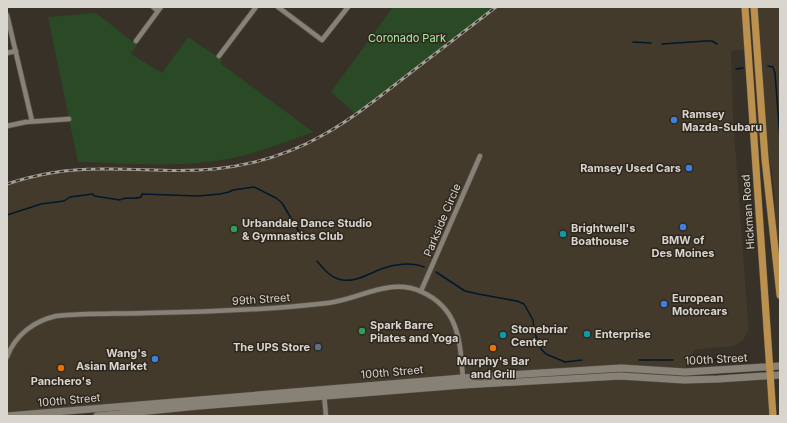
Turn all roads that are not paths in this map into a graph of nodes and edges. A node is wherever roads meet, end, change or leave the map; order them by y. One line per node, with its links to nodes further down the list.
1 (153, 7): 7 (street)
2 (256, 7): 12 (street)
3 (278, 7): 4 (street)
4 (348, 7)
5 (745, 7): 21 (main road, Hickman Road)
6 (754, 7): 18 (main road, Hickman Road)
7 (160, 9): 9 (street)
8 (7, 15): 10 (street)
9 (136, 41)
10 (16, 51): 11 (street); 14 (street)
11 (7, 53)
12 (219, 56)
13 (69, 119): 14 (street)
14 (32, 121): 15 (street)
15 (7, 126)
16 (480, 156): 17 (street, Parkside Circle)
17 (421, 291): 19 (street, 99th Street); 24 (street, 99th Street)
18 (780, 295)
19 (7, 356)
20 (780, 366): 21 (main road, 100th Street)
21 (770, 367): 22 (main road, Hickman Road); 24 (main road, 100th Street)
22 (770, 375): 23 (main road, 100th Street); 24 (main road, 100th Street); 29 (main road, Hickman Road)
23 (780, 375)
24 (463, 381): 25 (main road, 100th Street)
25 (324, 392): 26 (main road, 100th Street); 27 (main road, 100th Street); 28 (street)
26 (7, 416)
27 (97, 416)
28 (326, 416)
29 (773, 416)

